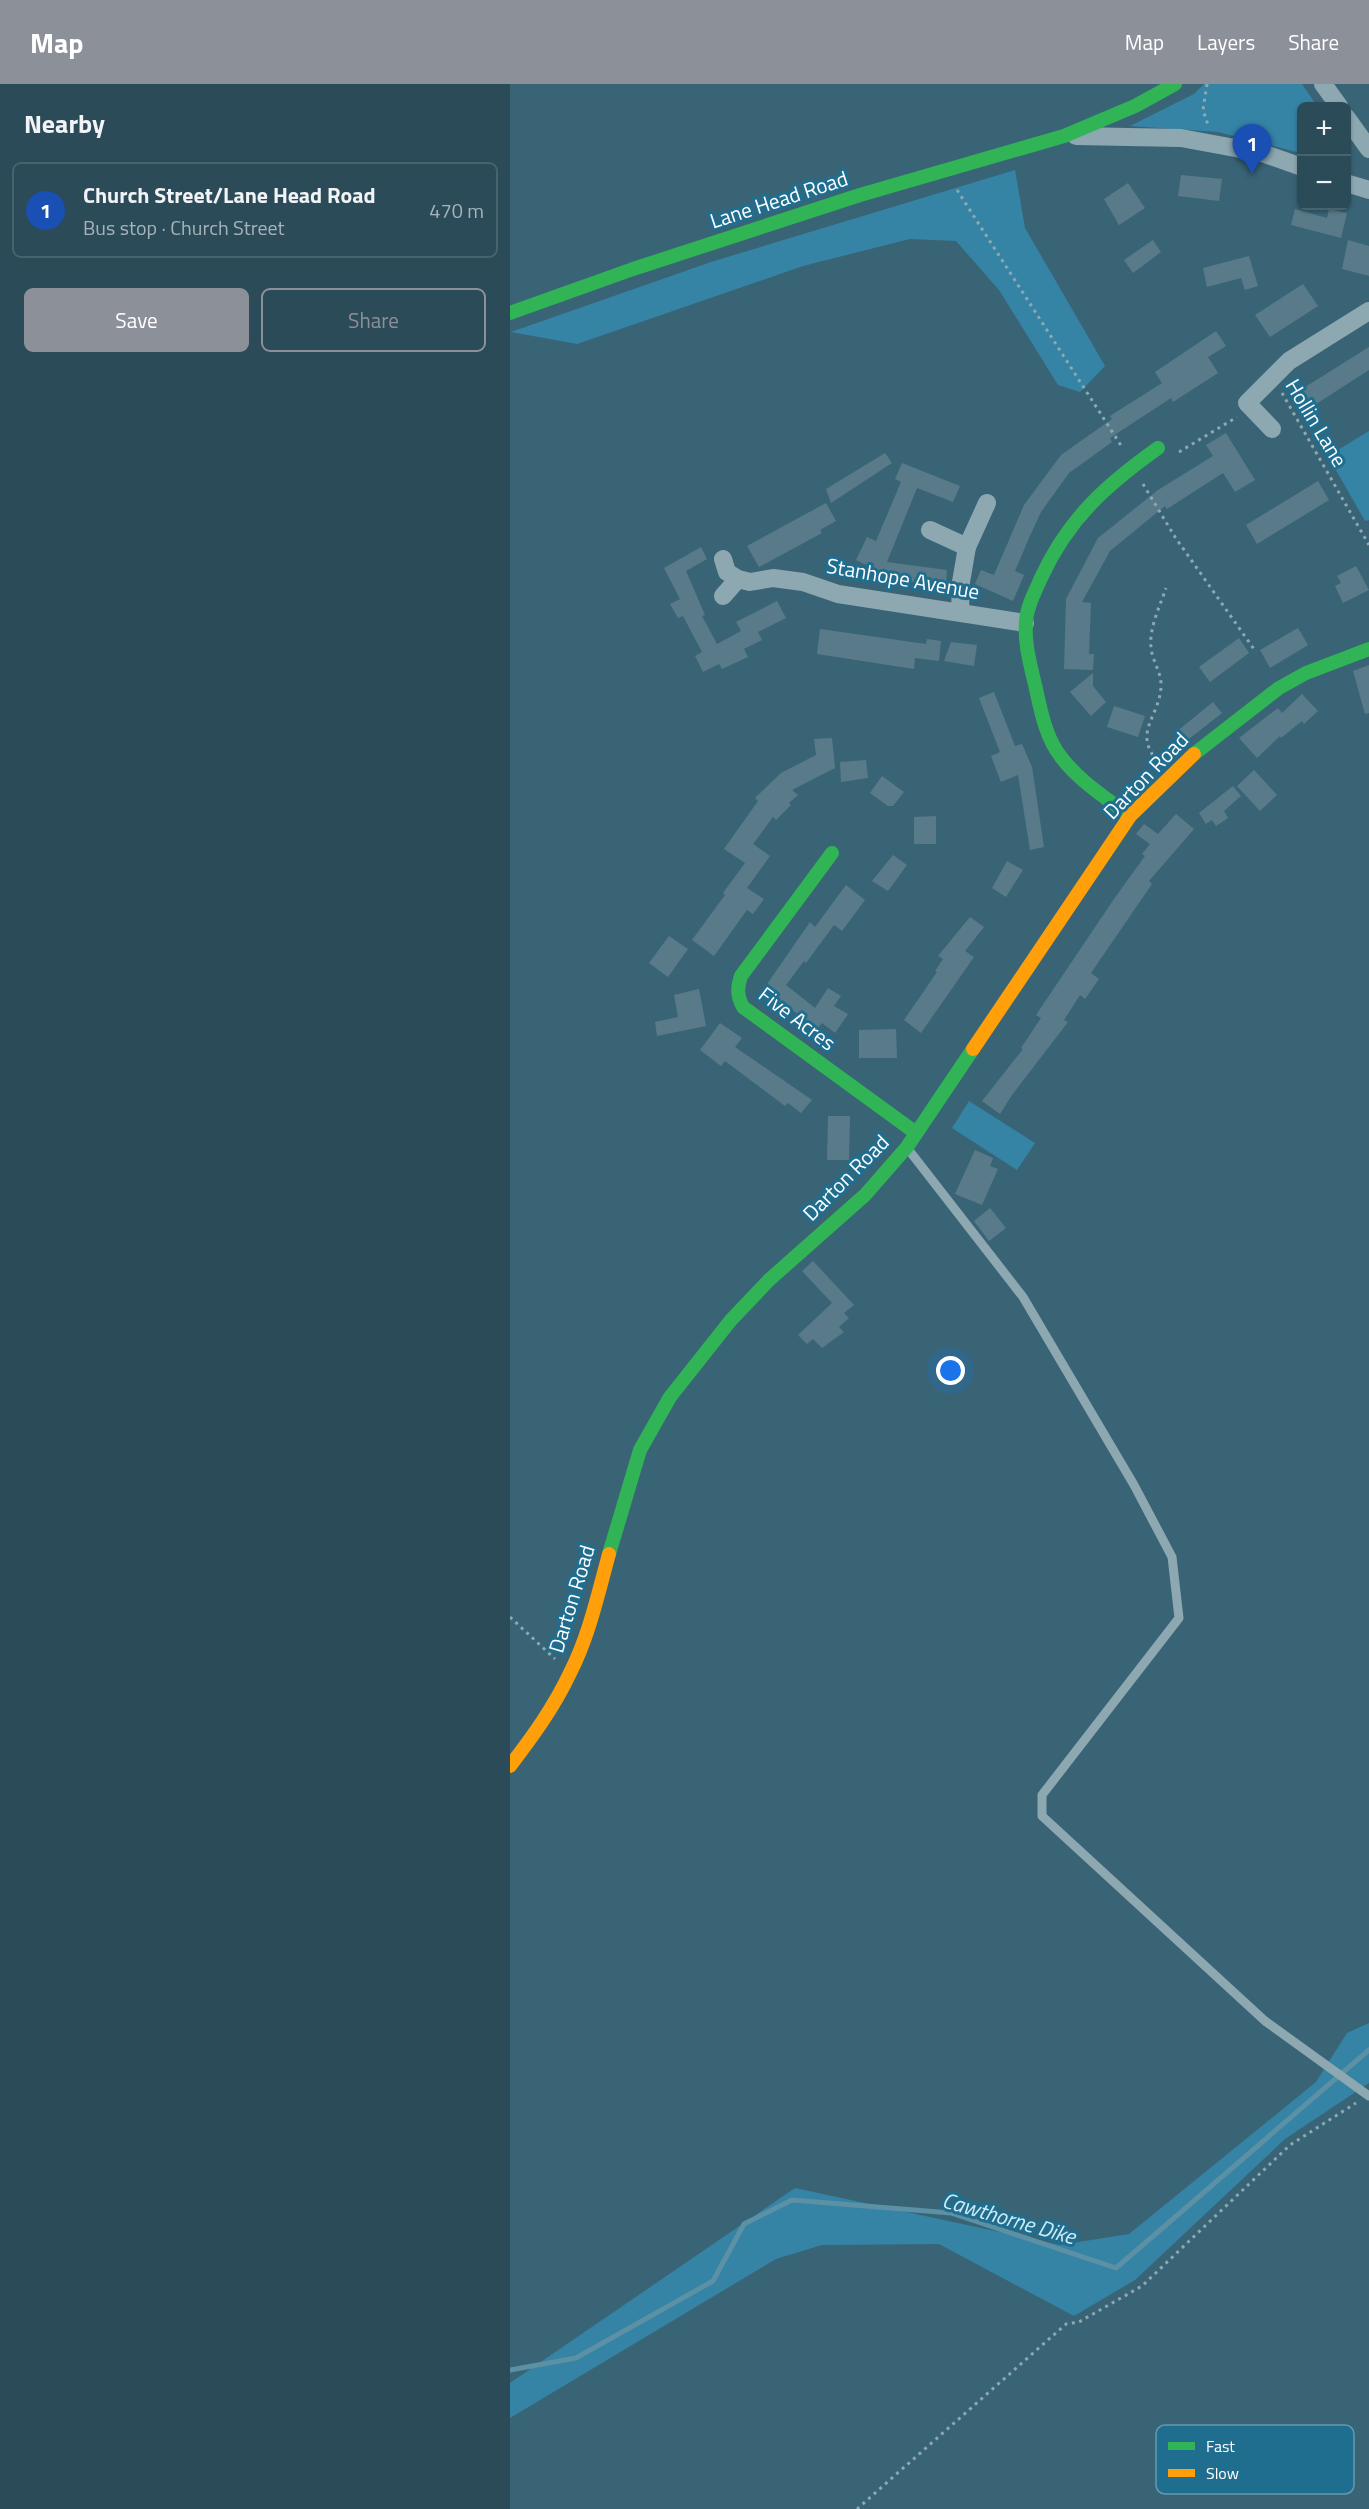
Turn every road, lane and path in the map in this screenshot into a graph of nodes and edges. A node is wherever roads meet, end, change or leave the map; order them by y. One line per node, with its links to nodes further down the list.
1 (1175, 84): 6 (street, Lane Head Road)
2 (1207, 84): 7 (path)
3 (1323, 84): 4 (street)
4 (1336, 102)
5 (1351, 123): 8 (street)
6 (1064, 136): 7 (street); 10 (street, Lane Head Road)
7 (1227, 146): 9 (street)
8 (1369, 149)
9 (1297, 165)
10 (944, 171): 14 (street, Lane Head Road); 19 (path)
11 (1351, 184): 12 (street)
12 (1369, 190)
13 (1369, 311): 15 (street)
14 (510, 313)
15 (1273, 378): 16 (street); 22 (path, Hollin Lane)
16 (1247, 403): 17 (street); 18 (path)
17 (1272, 429)
18 (1158, 448): 19 (street)
19 (1132, 466): 29 (street); 31 (path)
20 (987, 503): 23 (street)
21 (930, 530): 23 (street)
22 (1369, 545)
23 (967, 547): 28 (street)
24 (723, 559): 25 (street)
25 (738, 579): 27 (street); 28 (street, Stanhope Avenue)
26 (1166, 588): 32 (path)
27 (723, 596)
28 (960, 612): 29 (street, Stanhope Avenue)
29 (1025, 623): 33 (street)
30 (1369, 649): 32 (street, Darton Road)
31 (1256, 651)
32 (1171, 776): 33 (street, Darton Road)
33 (1130, 816): 35 (street, Darton Road)
34 (832, 852): 35 (street, Five Acres)
35 (916, 1133): 36 (street, Darton Road)
36 (907, 1147): 38 (street, Darton Road); 40 (lane)
37 (510, 1617): 38 (path)
38 (570, 1672): 39 (street, Darton Road)
39 (510, 1766)
40 (1369, 2096): 41 (path)
41 (857, 2509)

